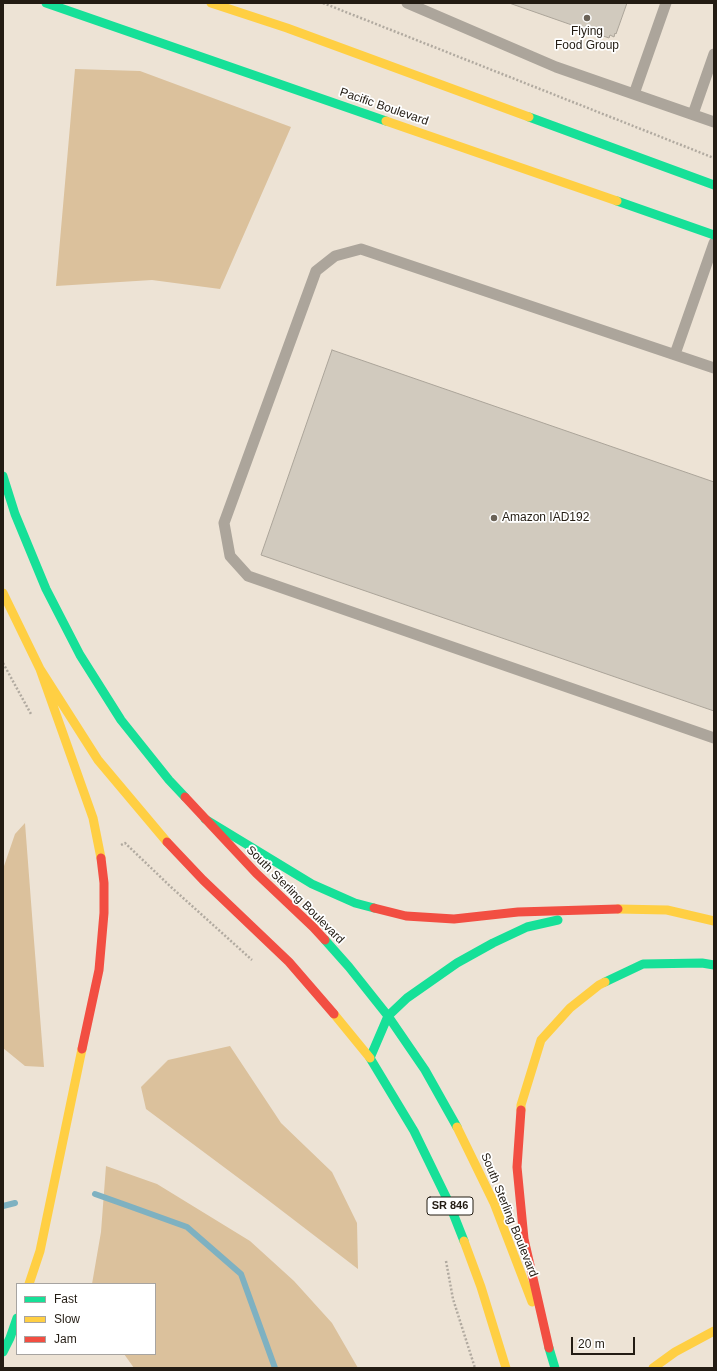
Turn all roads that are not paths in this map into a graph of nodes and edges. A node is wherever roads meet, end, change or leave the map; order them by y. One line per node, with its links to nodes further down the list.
1 (46, 3): 10 (main road, Pacific Boulevard)
2 (212, 3): 9 (main road)
3 (406, 3): 6 (lane)
4 (666, 3): 6 (lane)
5 (714, 54): 7 (lane)
6 (634, 94): 7 (lane)
7 (693, 114): 8 (lane)
8 (714, 122)
9 (714, 185)
10 (714, 235)
11 (714, 243): 12 (lane)
12 (675, 354): 13 (lane); 17 (lane)
13 (714, 368)
14 (3, 476): 18 (main road, South Sterling Boulevard / SR 846)
15 (3, 593): 16 (main road, SR 846)
16 (40, 669): 23 (main road, SR 846); 24 (main road)
17 (714, 738)
18 (206, 819): 19 (main road); 22 (main road, South Sterling Boulevard / SR 846)
19 (598, 909): 20 (main road); 22 (main road)
20 (714, 921)
21 (714, 965): 27 (main road)
22 (388, 1016): 23 (main road); 27 (main road, South Sterling Boulevard / SR 846)
23 (370, 1058): 29 (main road, SR 846)
24 (29, 1283)
25 (16, 1321): 28 (main road)
26 (714, 1331): 31 (main road)
27 (549, 1348): 30 (main road, South Sterling Boulevard / SR 846)
28 (3, 1352)
29 (506, 1366)
30 (556, 1368)
31 (653, 1368)

